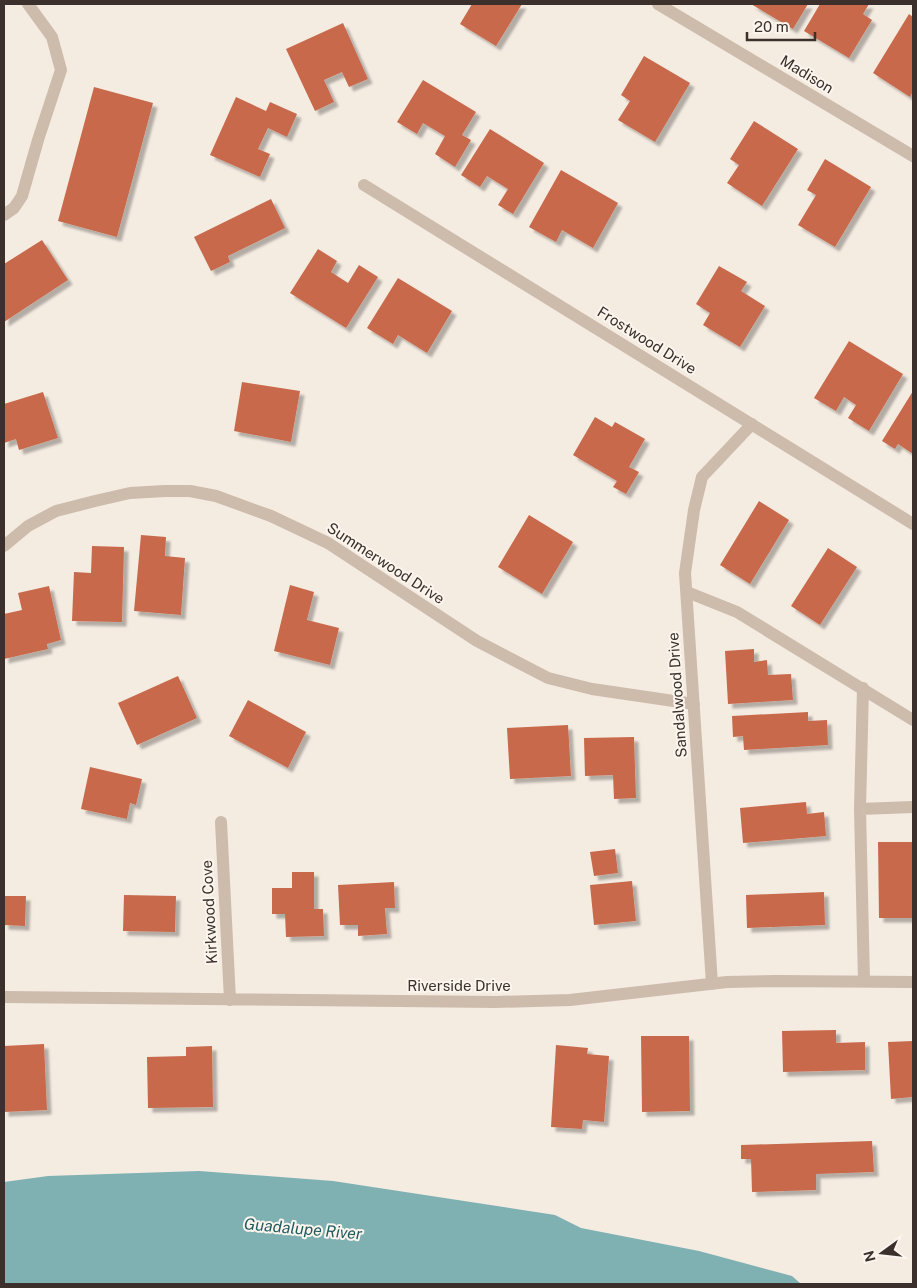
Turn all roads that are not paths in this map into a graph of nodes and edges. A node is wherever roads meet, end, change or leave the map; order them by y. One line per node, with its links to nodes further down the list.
1 (28, 4): 5 (street)
2 (658, 4): 3 (street, Madison)
3 (913, 156)
4 (364, 185): 6 (street, Frostwood Drive)
5 (4, 215)
6 (752, 424): 7 (street, Frostwood Drive); 9 (street, Sandalwood Drive)
7 (913, 524)
8 (4, 546): 11 (street, Summerwood Drive)
9 (686, 592): 10 (street); 11 (street, Sandalwood Drive)
10 (863, 688): 12 (street); 14 (street)
11 (694, 704): 18 (street, Sandalwood Drive)
12 (913, 720)
13 (913, 807): 14 (street)
14 (860, 809): 16 (street)
15 (221, 822): 20 (street, Kirkwood Cove)
16 (864, 981): 17 (street, Riverside Drive); 18 (street, Riverside Drive)
17 (913, 982)
18 (712, 984): 20 (street, Riverside Drive)
19 (4, 998): 20 (street, Riverside Drive)
20 (230, 1000)

